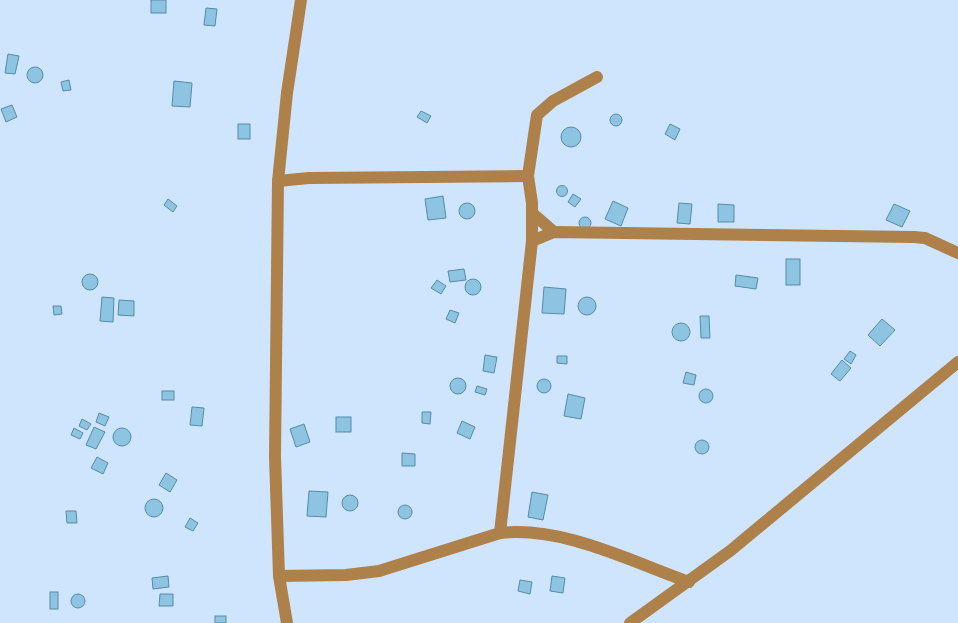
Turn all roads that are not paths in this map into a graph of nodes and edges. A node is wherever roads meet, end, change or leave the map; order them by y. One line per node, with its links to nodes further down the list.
1 (301, 0): 4 (street)
2 (597, 77): 3 (street)
3 (528, 176): 4 (street); 5 (street)
4 (278, 181): 11 (street)
5 (532, 213): 6 (street); 7 (street)
6 (554, 232): 7 (street); 8 (street)
7 (532, 241): 10 (street)
8 (958, 253)
9 (958, 362): 12 (street)
10 (500, 533): 11 (street); 12 (street)
11 (280, 576): 13 (street)
12 (689, 582): 14 (street)
13 (287, 623)
14 (630, 623)

